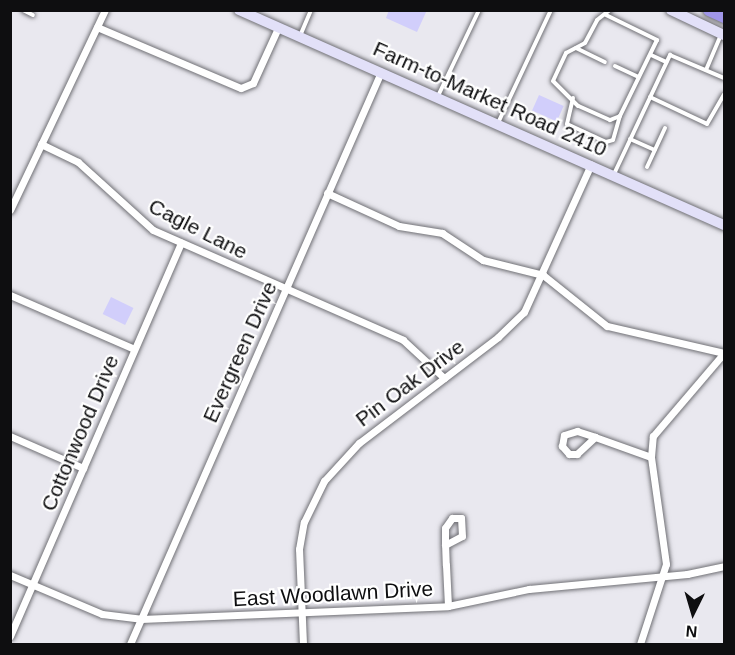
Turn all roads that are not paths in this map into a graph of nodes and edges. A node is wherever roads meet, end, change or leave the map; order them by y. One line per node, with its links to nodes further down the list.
1 (23, 10): 10 (lane)
2 (105, 10): 13 (street)
3 (239, 10): 14 (main road, Farm-to-Market Road 2410)
4 (311, 10): 16 (lane)
5 (479, 10): 27 (lane)
6 (551, 10): 31 (lane)
7 (610, 10): 11 (lane)
8 (671, 10): 15 (main road)
9 (709, 10): 12 (highway)
10 (33, 15)
11 (606, 15): 17 (lane); 18 (lane)
12 (724, 17)
13 (97, 27): 14 (street); 34 (street)
14 (278, 28): 16 (main road, Farm-to-Market Road 2410)
15 (723, 34): 22 (lane)
16 (300, 37): 23 (main road, Farm-to-Market Road 2410)
17 (576, 48): 19 (lane); 29 (lane)
18 (651, 55): 20 (lane); 24 (lane)
19 (605, 62)
20 (666, 63): 22 (lane); 28 (lane)
21 (615, 66): 24 (lane)
22 (706, 70): 25 (lane)
23 (381, 72): 27 (main road, Farm-to-Market Road 2410); 39 (street, Evergreen Drive)
24 (639, 77): 30 (lane)
25 (724, 78)
26 (724, 94): 28 (lane)
27 (437, 97): 31 (main road, Farm-to-Market Road 2410)
28 (650, 97): 33 (lane)
29 (573, 98): 30 (lane); 30 (lane)
30 (620, 116)
31 (498, 123): 36 (main road, Farm-to-Market Road 2410)
32 (665, 128): 35 (lane)
33 (630, 140): 35 (lane); 38 (lane)
34 (41, 144): 40 (street); 42 (street, Cagle Lane)
35 (655, 150): 37 (lane)
36 (591, 164): 38 (main road, Farm-to-Market Road 2410); 43 (street, Pin Oak Drive)
37 (647, 167)
38 (614, 174): 41 (main road, Farm-to-Market Road 2410)
39 (327, 193): 43 (street); 44 (street, Evergreen Drive)
40 (10, 210)
41 (724, 225)
42 (181, 243): 44 (street, Cagle Lane); 46 (street, Cottonwood Drive)
43 (543, 275): 47 (street); 48 (street, Pin Oak Drive)
44 (286, 288): 48 (street, Cagle Lane); 60 (street, Evergreen Drive)
45 (10, 295): 46 (street)
46 (134, 349): 52 (street, Cottonwood Drive)
47 (724, 353): 51 (street)
48 (444, 378): 59 (street, Pin Oak Drive)
49 (10, 436): 52 (street)
50 (595, 437): 50 (street); 51 (street)
51 (651, 457): 56 (street)
52 (83, 468): 57 (street, Cottonwood Drive)
53 (445, 545): 58 (street)
54 (724, 566): 56 (street, East Woodlawn Drive)
55 (10, 575): 57 (street, East Woodlawn Drive)
56 (663, 576): 58 (street, East Woodlawn Drive); 64 (street)
57 (33, 585): 60 (street, East Woodlawn Drive); 61 (street, Cottonwood Drive)
58 (448, 606): 59 (street, East Woodlawn Drive)
59 (301, 613): 60 (street, East Woodlawn Drive); 63 (street, Pin Oak Drive)
60 (141, 619): 62 (street, Evergreen Drive)
61 (10, 636)
62 (130, 645)
63 (303, 645)
64 (640, 645)

